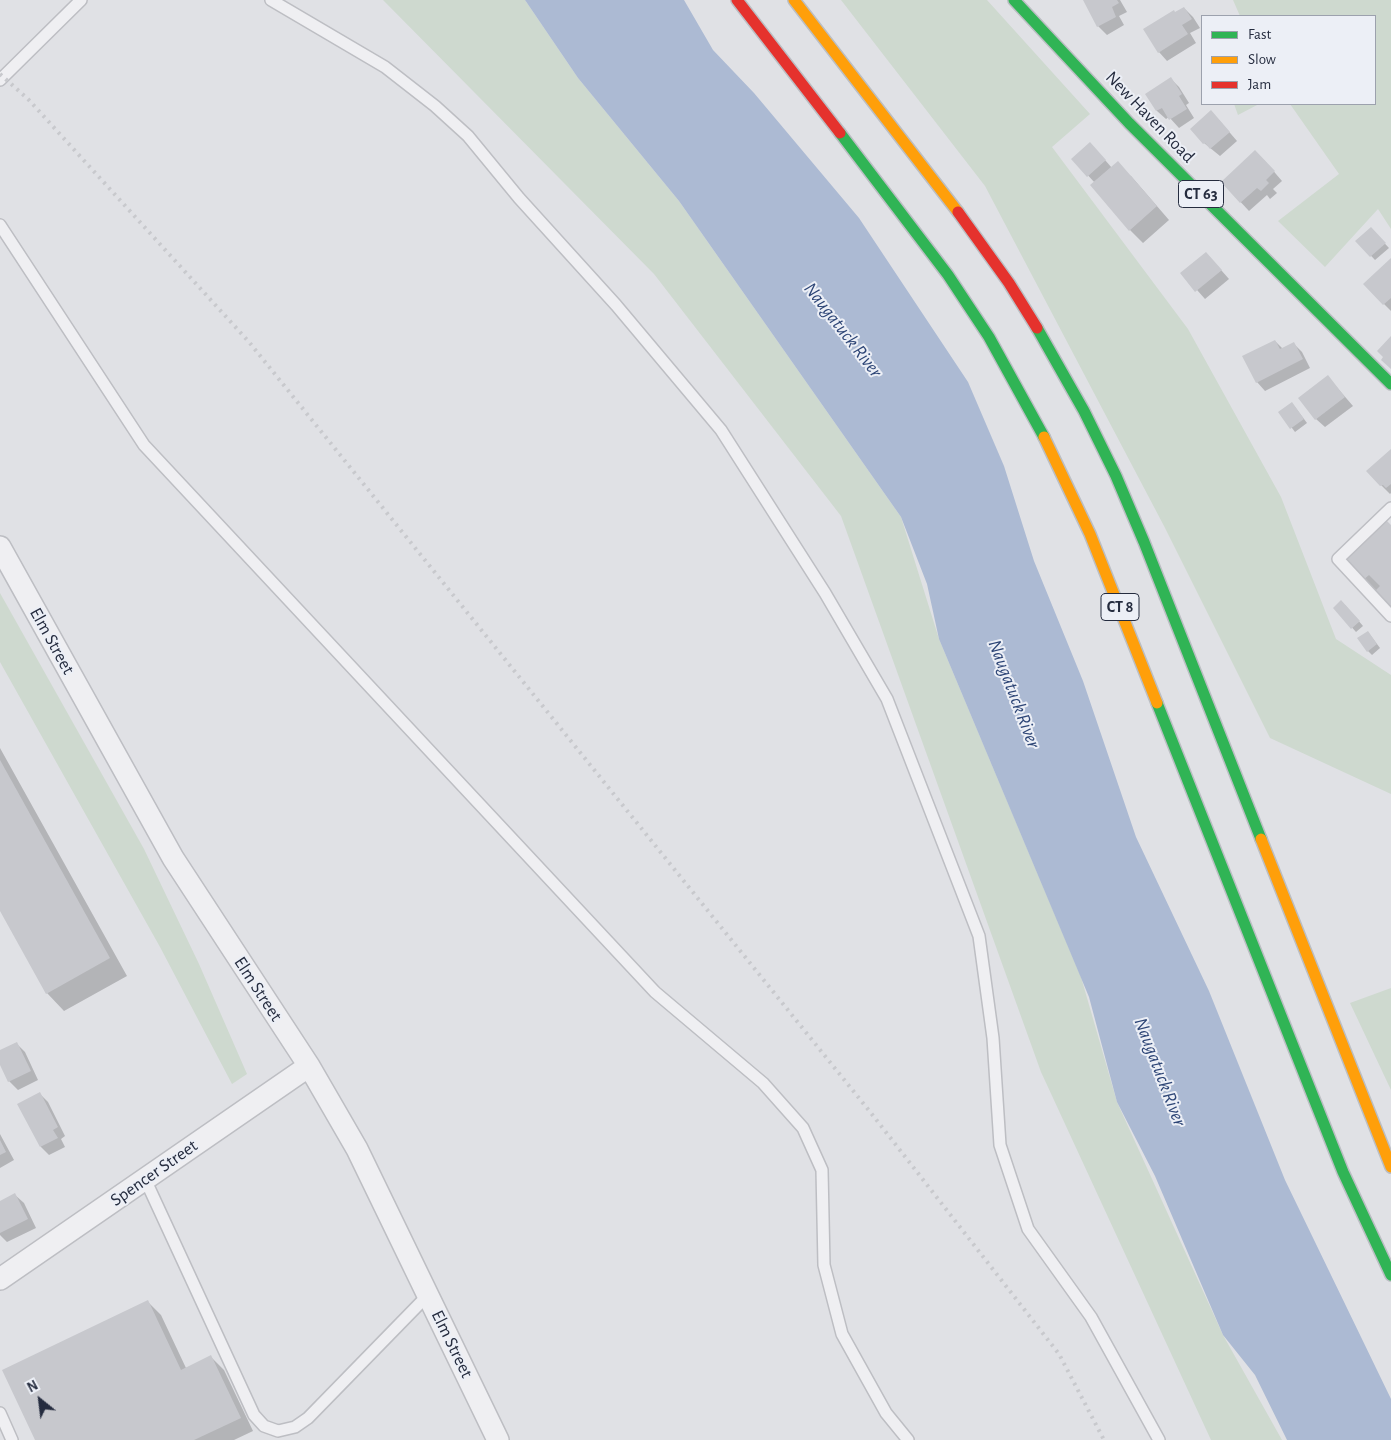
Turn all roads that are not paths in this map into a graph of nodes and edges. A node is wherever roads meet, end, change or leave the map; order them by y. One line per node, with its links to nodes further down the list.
1 (81, 0): 6 (lane)
2 (270, 0): 22 (lane)
3 (737, 0): 15 (main road, CT 8)
4 (794, 0): 13 (main road, CT 8)
5 (1014, 0): 8 (main road, New Haven Road / CT 63)
6 (0, 80)
7 (0, 225): 21 (lane)
8 (1391, 384)
9 (1391, 508): 11 (lane)
10 (0, 547): 12 (street, Elm Street)
11 (1391, 616)
12 (309, 1066): 14 (street, Spencer Street); 17 (street, Elm Street)
13 (1391, 1168)
14 (145, 1179): 16 (street, Spencer Street); 17 (lane)
15 (1391, 1275)
16 (0, 1279)
17 (428, 1295): 20 (street, Elm Street)
18 (0, 1414): 19 (lane)
19 (12, 1440)
20 (498, 1440)
21 (908, 1440)
22 (1159, 1440)

